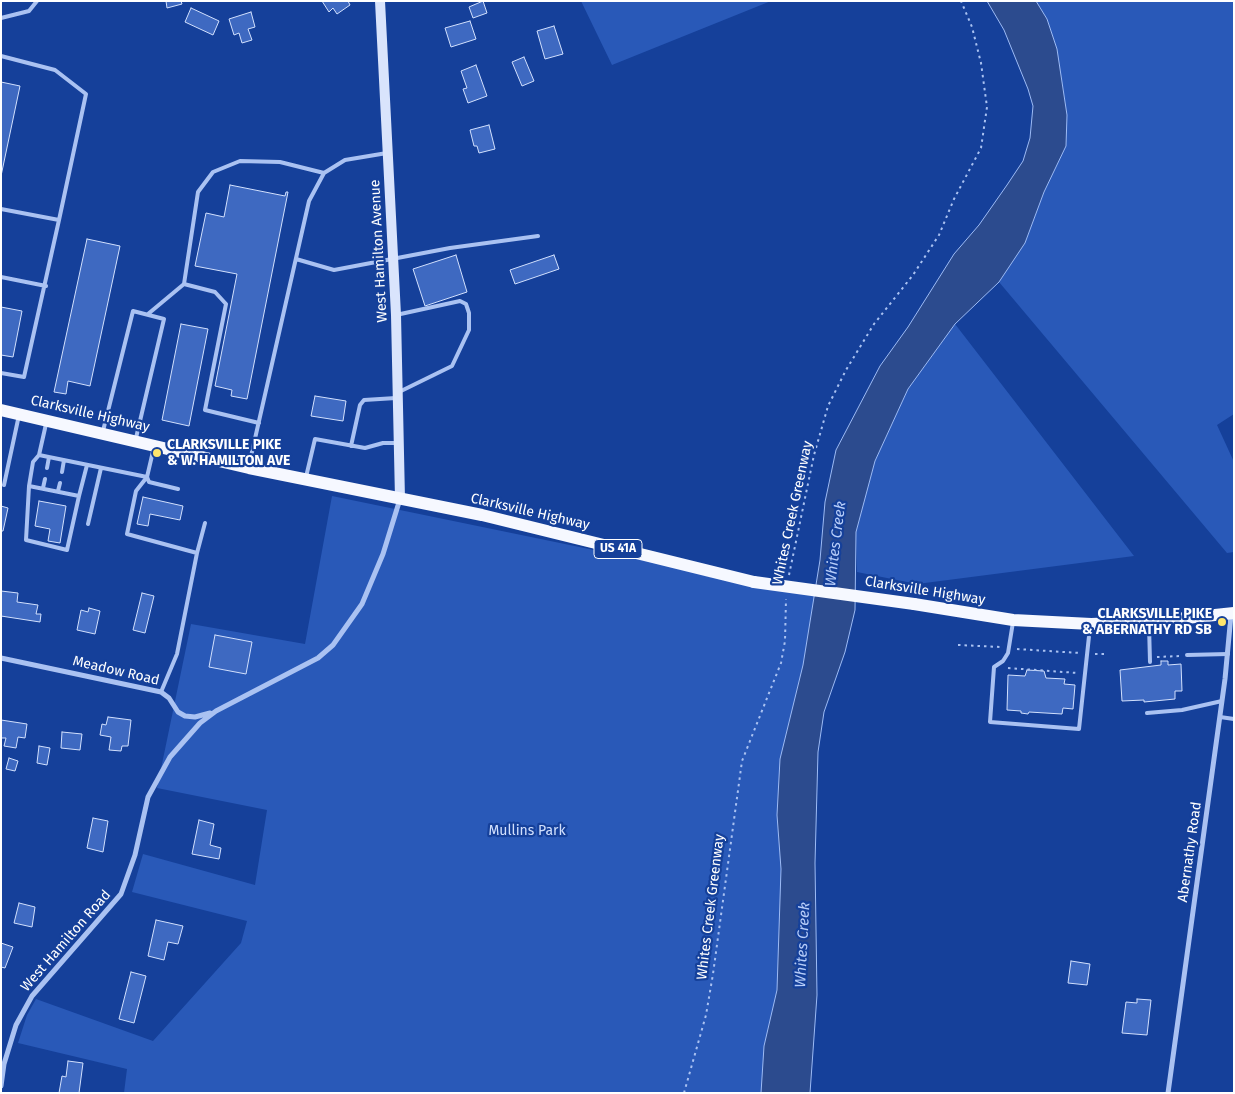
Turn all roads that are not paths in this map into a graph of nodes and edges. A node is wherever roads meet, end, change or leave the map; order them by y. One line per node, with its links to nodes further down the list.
1 (37, 1): 3 (lane)
2 (380, 1): 5 (street, West Hamilton Avenue)
3 (1, 18)
4 (1, 56): 8 (lane)
5 (388, 153): 6 (lane); 10 (street, West Hamilton Avenue)
6 (324, 173): 11 (lane); 13 (lane)
7 (1, 209): 8 (lane)
8 (59, 220): 14 (lane)
9 (538, 236): 10 (lane)
10 (393, 258): 11 (lane); 16 (street, West Hamilton Avenue)
11 (296, 259): 22 (lane)
12 (1, 277): 14 (lane)
13 (184, 284): 15 (lane); 22 (lane)
14 (46, 286): 17 (lane)
15 (148, 314): 23 (lane); 24 (lane)
16 (396, 314): 18 (street, West Hamilton Avenue); 18 (lane)
17 (1, 372)
18 (399, 395): 25 (street, West Hamilton Avenue); 27 (lane)
19 (1, 410): 20 (main road, Clarksville Highway / US 41A)
20 (19, 413): 21 (main road, Clarksville Highway / US 41A); 40 (lane)
21 (47, 419): 23 (main road, Clarksville Highway / US 41A); 28 (lane)
22 (259, 422): 34 (lane)
23 (103, 432): 24 (main road, Clarksville Highway / US 41A)
24 (136, 440): 26 (main road, Clarksville Highway / US 41A)
25 (400, 442): 27 (lane); 46 (street, West Hamilton Avenue)
26 (154, 445): 34 (main road, Clarksville Highway / US 41A); 36 (lane)
27 (351, 446): 37 (lane)
28 (39, 455): 29 (lane); 41 (lane)
29 (49, 457): 30 (lane); 32 (lane)
30 (64, 460): 31 (lane); 35 (lane)
31 (87, 465): 33 (lane); 45 (lane)
32 (47, 468)
33 (101, 468): 36 (lane); 48 (lane)
34 (249, 468): 37 (main road, Clarksville Highway / US 41A)
35 (62, 472)
36 (147, 477): 43 (lane); 49 (lane)
37 (306, 479): 46 (main road, Clarksville Highway / US 41A)
38 (45, 480): 42 (lane)
39 (60, 483): 44 (lane)
40 (4, 485)
41 (29, 486): 42 (lane); 45 (lane)
42 (43, 488): 44 (lane)
43 (178, 489)
44 (58, 492): 45 (lane)
45 (80, 496)
46 (400, 499): 51 (main road, Clarksville Highway / US 41A, bridge); 60 (street, West Hamilton Road)
47 (204, 523): 49 (lane)
48 (88, 524)
49 (197, 553): 58 (lane)
50 (1232, 614): 52 (main road, Clarksville Highway / US 41A); 54 (street, Abernathy Road)
51 (1013, 620): 53 (main road, Clarksville Highway / US 41A); 53 (lane)
52 (1148, 622): 53 (main road, Clarksville Highway / US 41A); 57 (lane)
53 (1091, 624)
54 (1228, 654): 55 (lane); 59 (street, Abernathy Road)
55 (1187, 655)
56 (1, 658): 58 (street, Meadow Road)
57 (1150, 660)
58 (161, 692): 60 (street, Meadow Road)
59 (1222, 701): 61 (lane); 62 (street, Abernathy Road)
60 (216, 711): 64 (street, West Hamilton Road)
61 (1147, 713)
62 (1220, 717): 63 (lane); 65 (street, Abernathy Road)
63 (1234, 720)
64 (1, 1086)
65 (1168, 1093)

